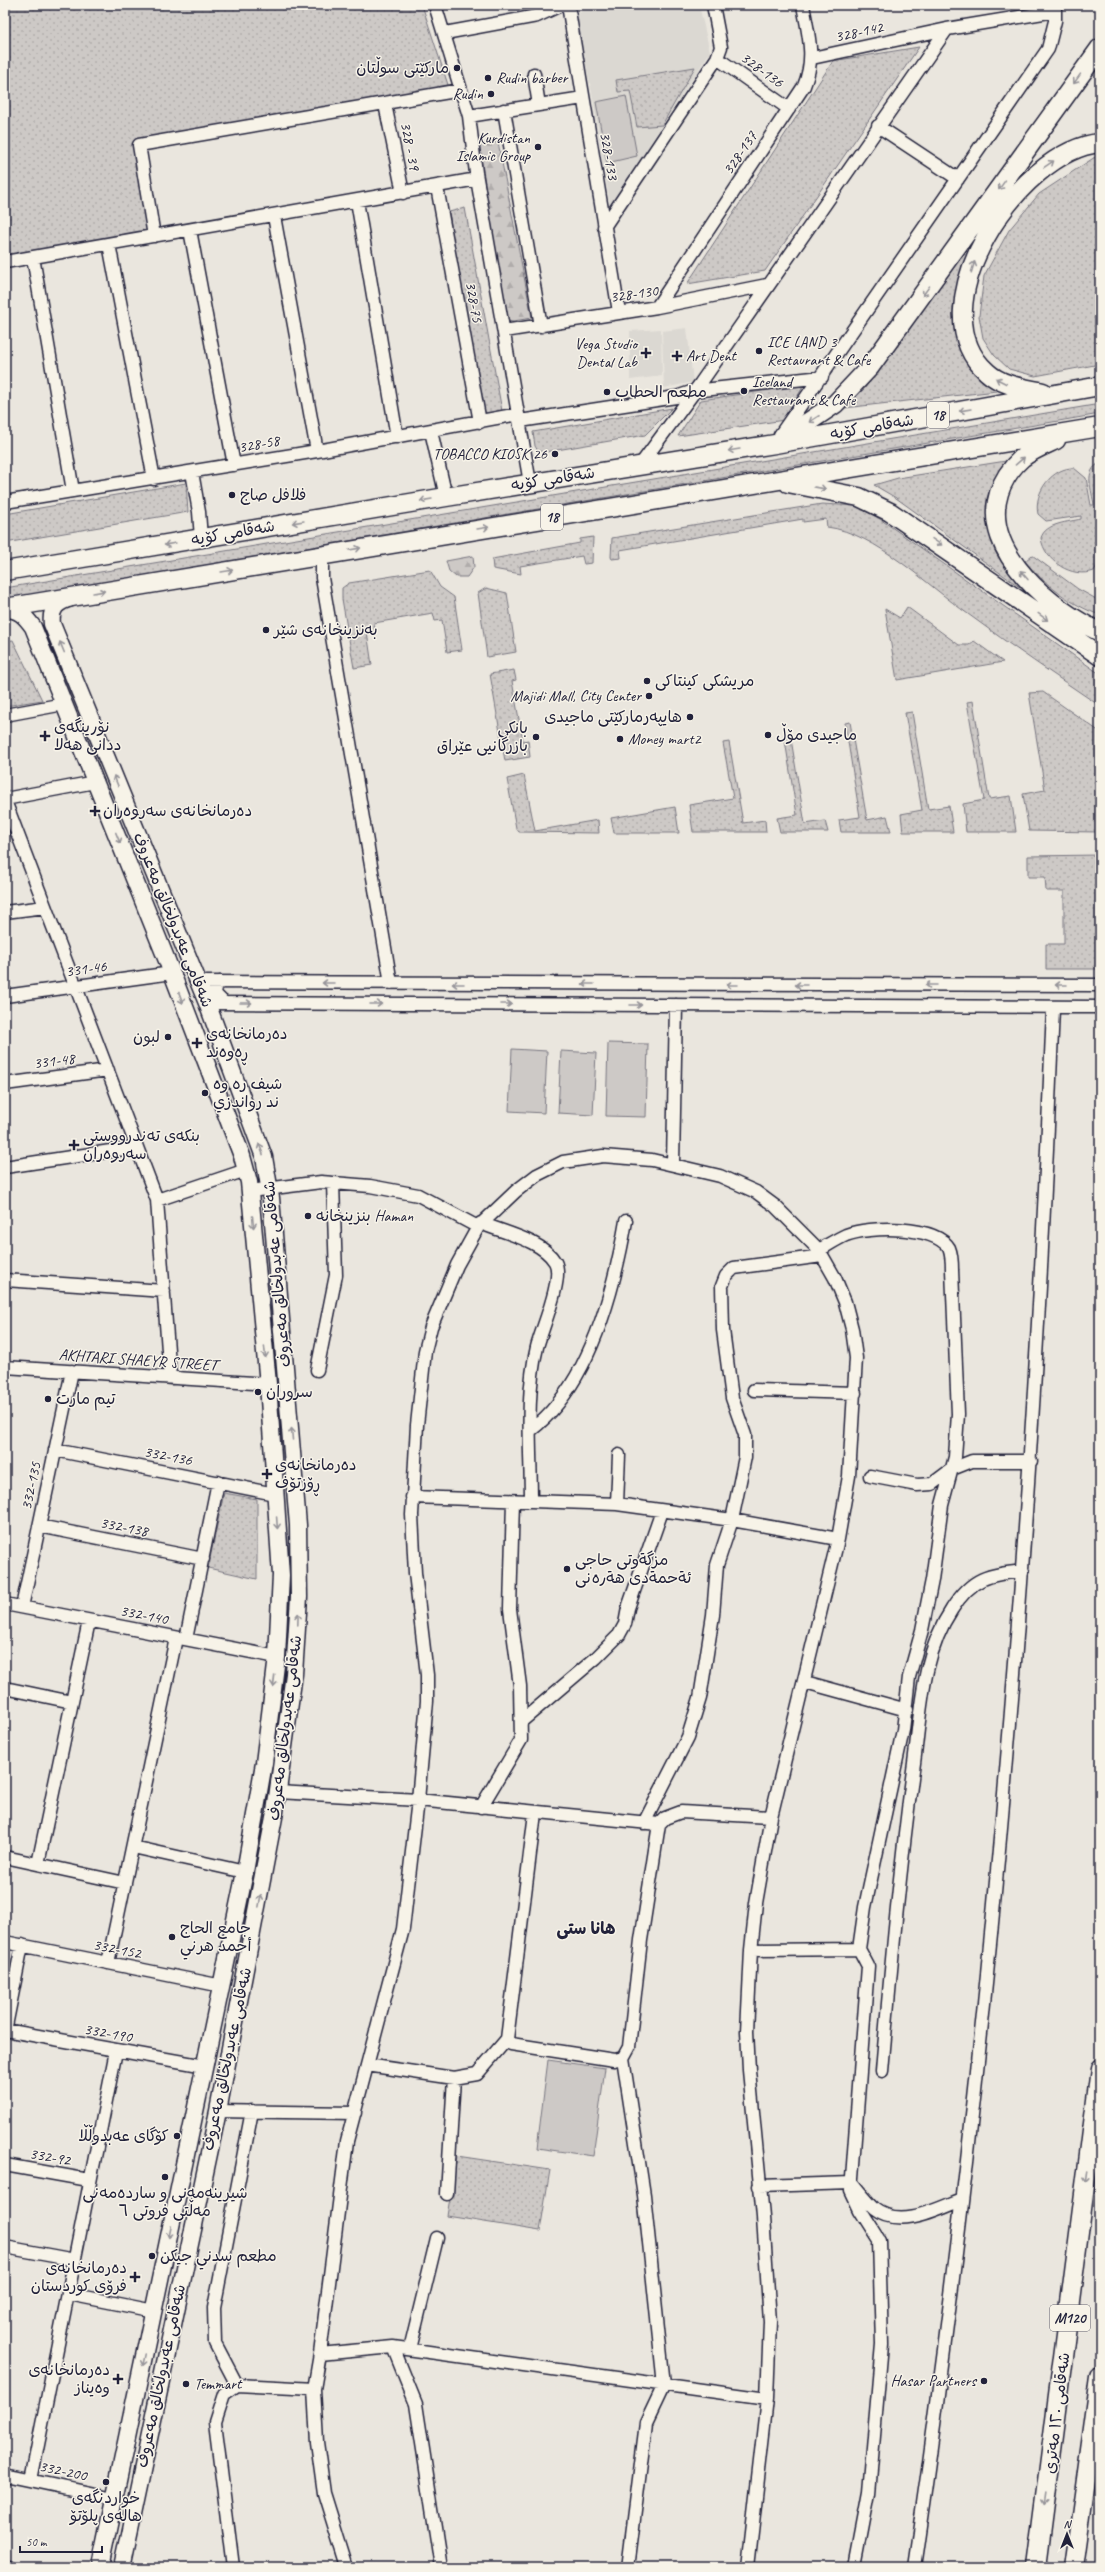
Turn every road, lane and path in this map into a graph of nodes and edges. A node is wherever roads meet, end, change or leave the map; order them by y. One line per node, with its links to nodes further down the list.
1 (435, 5): 8 (street)
2 (561, 5): 8 (street)
3 (568, 5): 14 (street, 328-133)
4 (713, 5): 10 (street)
5 (803, 5): 11 (street, 328-137)
6 (1055, 8): 7 (street, 328-142); 23 (street)
7 (947, 29): 11 (street, 328-142); 20 (street)
8 (445, 33): 13 (street)
9 (1100, 48): 49 (highway, one-way to 49)
10 (717, 58): 17 (street, 328-136); 28 (street)
11 (812, 58): 17 (street, 328-137)
12 (534, 74): 16 (street)
13 (460, 90): 15 (street); 19 (street)
14 (583, 98): 16 (street); 28 (street, 328-133)
15 (385, 104): 25 (street, 328 - 39); 30 (street)
16 (539, 105): 18 (street)
17 (789, 109): 35 (street, 328-137)
18 (504, 110): 19 (street); 37 (street)
19 (469, 116): 22 (street)
20 (878, 126): 23 (street); 34 (street)
21 (1100, 143): 42 (highway, one-way to 21)
22 (477, 179): 24 (street); 38 (street)
23 (958, 179): 39 (street)
24 (437, 187): 25 (street); 44 (street, 328-75)
25 (403, 194): 26 (street)
26 (357, 202): 27 (street); 48 (street)
27 (274, 216): 29 (street); 50 (street)
28 (604, 227): 36 (street, 328-133)
29 (190, 230): 30 (street); 52 (street)
30 (154, 236): 31 (street)
31 (109, 244): 32 (street); 54 (street)
32 (33, 257): 33 (street); 57 (street)
33 (5, 262)
34 (767, 285): 35 (street, 328-130); 41 (street)
35 (657, 307): 36 (street, 328-130)
36 (618, 312): 37 (street, 328-130)
37 (541, 326): 38 (street, 328-130)
38 (504, 331): 43 (street)
39 (822, 377): 41 (street, 328-58); 49 (street)
40 (1100, 386): 42 (highway, شەقامی کۆیە / 18)
41 (694, 391): 43 (street, 328-58); 51 (street)
42 (1052, 394): 49 (highway, شەقامی کۆیە / 18, one-way to 49)
43 (519, 417): 44 (street, 328-58); 56 (street)
44 (480, 422): 46 (street, 328-58)
45 (1100, 426): 47 (highway, 18)
46 (431, 431): 48 (street, 328-58); 58 (street)
47 (1074, 431): 55 (highway, 18); 65 (highway, one-way to 47)
48 (397, 437): 50 (street, 328-58)
49 (774, 444): 51 (highway, شەقامی کۆیە / 18, one-way to 51)
50 (317, 451): 52 (street, 328-58)
51 (641, 464): 56 (highway, شەقامی کۆیە / 18)
52 (234, 465): 53 (street, 328-58)
53 (192, 472): 54 (street, 328-58); 60 (street)
54 (154, 479): 57 (street, 328-58)
55 (768, 481): 61 (highway, 18, one-way to 55); 66 (highway, one-way to 66)
56 (530, 483): 58 (highway, شەقامی کۆیە / 18)
57 (73, 491): 59 (street, 328-58)
58 (446, 496): 60 (highway, شەقامی کۆیە / 18, one-way to 60)
59 (5, 502)
60 (201, 538): 62 (highway, شەقامی کۆیە / 18, one-way to 62)
61 (322, 555): 63 (highway, 18, one-way to 61); 78 (street)
62 (5, 571)
63 (76, 596): 64 (highway, 18); 67 (main road, شەقامی عەبدولخالق مەعروف, one-way to 63)
64 (5, 609): 68 (main road, شەقامی عەبدولخالق مەعروف)
65 (1100, 632)
66 (1100, 656)
67 (74, 677): 68 (main road); 76 (main road, شەقامی عەبدولخالق مەعروف, one-way to 67)
68 (56, 684): 69 (main road, شەقامی عەبدولخالق مەعروف)
69 (64, 704): 70 (street); 71 (main road, شەقامی عەبدولخالق مەعروف)
70 (5, 715)
71 (95, 782): 72 (street); 75 (main road, شەقامی عەبدولخالق مەعروف, one-way to 75)
72 (5, 800): 73 (street)
73 (45, 907): 74 (street); 81 (street)
74 (5, 912)
75 (172, 974): 81 (street, 331-46); 94 (main road, شەقامی عەبدولخالق مەعروف, one-way to 94)
76 (198, 982): 77 (street); 83 (main road, شەقامی عەبدولخالق مەعروف)
77 (220, 982): 78 (street, one-way to 77); 84 (street)
78 (391, 983): 79 (street, one-way to 78)
79 (620, 984): 80 (street, one-way to 79); 85 (street)
80 (1100, 985)
81 (76, 986): 82 (street, 331-46); 89 (street)
82 (5, 996)
83 (207, 1003): 84 (street); 96 (main road, شەقامی عەبدولخالق مەعروف, one-way to 83)
84 (224, 1003): 85 (street, one-way to 85)
85 (620, 1005): 86 (street, one-way to 86)
86 (676, 1005): 88 (street); 92 (street)
87 (1100, 1007): 88 (street)
88 (1053, 1008): 114 (street)
89 (108, 1070): 90 (street, 331-48); 91 (street)
90 (5, 1084)
91 (137, 1147): 93 (street); 98 (street)
92 (673, 1164): 100 (street); 101 (street)
93 (5, 1167)
94 (246, 1170): 97 (main road, شەقامی عەبدولخالق مەعروف); 98 (street)
95 (333, 1183): 96 (street); 100 (street); 105 (street)
96 (269, 1187): 97 (street); 139 (main road, شەقامی عەبدولخالق مەعروف, one-way to 96)
97 (250, 1191): 108 (main road, شەقامی عەبدولخالق مەعروف, one-way to 108)
98 (157, 1200): 103 (street)
99 (626, 1221): 111 (street)
100 (480, 1225): 111 (street); 119 (street)
101 (820, 1253): 110 (street); 115 (street); 124 (street)
102 (5, 1280): 103 (street)
103 (164, 1291): 107 (street)
104 (5, 1367): 106 (street, AKHTARI SHAEYR STREET)
105 (317, 1370)
106 (72, 1371): 107 (street, AKHTARI SHAEYR STREET); 112 (street, 332-135)
107 (170, 1378): 108 (street, AKHTARI SHAEYR STREET)
108 (268, 1384): 118 (main road, شەقامی عەبدولخالق مەعروف)
109 (754, 1390): 110 (street)
110 (855, 1393): 126 (street)
111 (531, 1430): 121 (street)
112 (55, 1450): 117 (street, 332-136); 125 (street, 332-135)
113 (619, 1456): 122 (street)
114 (1031, 1461): 115 (street); 128 (street)
115 (952, 1469): 116 (street); 137 (street)
116 (870, 1476)
117 (218, 1482): 118 (street, 332-136); 127 (street)
118 (275, 1494): 133 (main road, شەقامی عەبدولخالق مەعروف, one-way to 133)
119 (412, 1497): 120 (street); 140 (street)
120 (513, 1501): 121 (street); 138 (street)
121 (531, 1501): 122 (street)
122 (617, 1504): 123 (street)
123 (662, 1512): 124 (street); 138 (street)
124 (732, 1520): 126 (street); 144 (street)
125 (39, 1526): 127 (street, 332-138); 130 (street, 332-135)
126 (838, 1539): 134 (street)
127 (203, 1559): 132 (street)
128 (1023, 1571): 164 (street); 176 (street)
129 (5, 1604): 130 (street, 332-140)
130 (22, 1608): 131 (street, 332-140)
131 (89, 1620): 132 (street, 332-140); 136 (street)
132 (181, 1638): 133 (street, 332-140); 146 (street)
133 (278, 1657): 149 (main road, شەقامی عەبدولخالق مەعروف, one-way to 149)
134 (805, 1682): 137 (street); 143 (street)
135 (5, 1688): 136 (street)
136 (72, 1702): 148 (street)
137 (907, 1710): 153 (street)
138 (523, 1720): 141 (street)
139 (278, 1792): 140 (street); 166 (main road, شەقامی عەبدولخالق مەعروف, one-way to 139)
140 (418, 1800): 141 (street); 161 (street)
141 (481, 1807): 142 (street)
142 (535, 1813): 144 (street); 158 (street)
143 (771, 1817): 145 (street); 154 (street)
144 (644, 1823): 145 (street)
145 (659, 1824): 160 (street)
146 (133, 1847): 149 (street); 150 (street)
147 (5, 1857): 148 (street)
148 (38, 1864): 150 (street)
149 (245, 1872): 156 (main road, شەقامی عەبدولخالق مەعروف)
150 (125, 1883): 155 (street)
151 (5, 1942): 152 (street, 332-152)
152 (22, 1945): 155 (street, 332-152); 157 (street)
153 (859, 1949): 154 (street); 173 (street)
154 (750, 1950): 174 (street)
155 (108, 1963): 156 (street, 332-152)
156 (222, 1986): 162 (main road, شەقامی عەبدولخالق مەعروف)
157 (5, 2030): 159 (street, 332-190)
158 (507, 2040): 160 (street); 165 (street)
159 (116, 2051): 162 (street, 332-190); 172 (street)
160 (623, 2058): 187 (street)
161 (367, 2065): 165 (street); 168 (street)
162 (205, 2066): 169 (main road, شەقامی عەبدولخالق مەعروف)
163 (1100, 2069): 202 (highway, شەقامی ١٢٠ مەتری / M120, one-way to 202)
164 (882, 2071)
165 (454, 2078): 175 (street)
166 (218, 2111): 167 (street); 170 (main road, شەقامی عەبدولخالق مەعروف)
167 (252, 2111): 168 (street); 186 (street)
168 (354, 2113): 184 (street)
169 (186, 2153): 170 (main road); 181 (main road, شەقامی عەبدولخالق مەعروف, one-way to 181)
170 (207, 2158): 194 (main road, شەقامی عەبدولخالق مەعروف)
171 (5, 2165): 172 (street, 332-92)
172 (89, 2180): 179 (street)
173 (852, 2183): 174 (street); 176 (street); 200 (street)
174 (760, 2186): 189 (street)
175 (448, 2194)
176 (962, 2198): 201 (street)
177 (437, 2238): 183 (street)
178 (5, 2248): 179 (street)
179 (75, 2260): 180 (street)
180 (69, 2294): 181 (street); 191 (street)
181 (154, 2311): 192 (main road, شەقامی عەبدولخالق مەعروف, one-way to 192)
182 (393, 2347): 183 (street); 184 (street); 197 (street)
183 (410, 2349): 187 (street)
184 (320, 2354): 188 (street)
185 (1100, 2377): 203 (highway)
186 (237, 2385): 188 (street); 195 (street)
187 (664, 2385): 189 (street); 198 (street)
188 (314, 2388): 196 (street)
189 (767, 2399): 199 (street)
190 (5, 2475): 191 (street, 332-200)
191 (31, 2480): 192 (street, 332-200)
192 (114, 2498): 193 (main road, شەقامی عەبدولخالق مەعروف)
193 (100, 2567)
194 (122, 2567)
195 (234, 2567)
196 (347, 2567)
197 (441, 2567)
198 (628, 2567)
199 (748, 2567)
200 (855, 2567)
201 (914, 2567)
202 (1036, 2567)
203 (1074, 2567)

